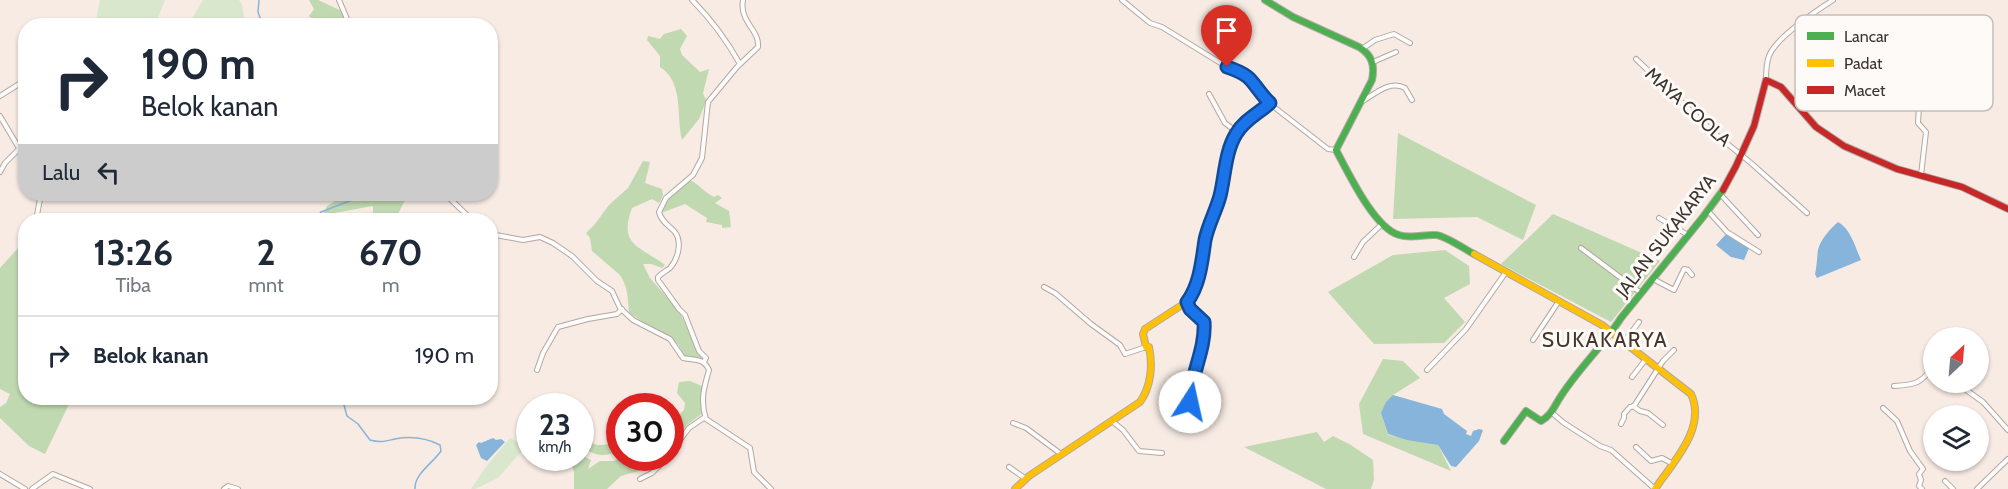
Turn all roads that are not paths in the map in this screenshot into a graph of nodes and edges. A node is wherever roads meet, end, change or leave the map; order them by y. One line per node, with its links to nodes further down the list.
1 (339, 0): 8 (street)
2 (692, 0): 15 (street)
3 (743, 0): 15 (street)
4 (1122, 0): 22 (street)
5 (1265, 0): 11 (street)
6 (1833, 0): 7 (street)
7 (1811, 15)
8 (347, 18)
9 (1795, 29): 16 (street)
10 (1410, 43): 11 (street)
11 (1362, 49): 14 (street)
12 (1396, 52): 14 (street)
13 (1636, 59): 30 (street, MAYA COOLA)
14 (1373, 62): 21 (street)
15 (740, 64): 62 (street)
16 (1766, 80): 23 (street); 30 (street, JALAN SUKAKARYA)
17 (18, 85): 19 (street)
18 (1209, 94): 27 (street)
19 (0, 96)
20 (1412, 100): 21 (street)
21 (1362, 101): 29 (street)
22 (1270, 103): 27 (street); 29 (street)
23 (1795, 103)
24 (1802, 111): 32 (street)
25 (1919, 111): 32 (street)
26 (0, 116): 28 (street)
27 (1237, 132): 53 (street)
28 (18, 150): 31 (street)
29 (1336, 150): 40 (street)
30 (1741, 155): 33 (street, JALAN SUKAKARYA); 38 (street, MAYA COOLA)
31 (0, 172)
32 (1922, 175): 35 (street)
33 (1720, 194): 36 (street, JALAN SUKAKARYA); 42 (street)
34 (452, 201): 37 (street)
35 (2008, 209)
36 (1708, 211): 43 (street, JALAN SUKAKARYA); 45 (street)
37 (465, 213)
38 (1807, 213)
39 (1659, 218): 43 (street)
40 (1382, 224): 46 (street); 47 (street)
41 (498, 235): 54 (street)
42 (1758, 235)
43 (1688, 236): 49 (street, JALAN SUKAKARYA)
44 (1581, 248): 51 (street)
45 (1759, 252)
46 (1354, 257)
47 (1506, 272): 52 (street); 65 (street)
48 (1692, 275): 49 (street)
49 (1652, 279): 51 (street, JALAN SUKAKARYA)
50 (1044, 287): 59 (street)
51 (1641, 294): 56 (street, JALAN SUKAKARYA)
52 (1559, 301): 56 (street); 57 (street)
53 (1187, 302): 59 (street); 73 (street)
54 (622, 309): 62 (street); 64 (street)
55 (1639, 322): 58 (street)
56 (1611, 332): 58 (street); 72 (street, JALAN SUKAKARYA)
57 (1533, 340)
58 (1624, 342): 61 (street)
59 (1146, 347): 75 (street)
60 (1674, 350): 63 (street)
61 (1647, 359): 63 (street); 66 (street)
62 (704, 362): 74 (street)
63 (1659, 368): 70 (street); 86 (street)
64 (537, 370)
65 (1427, 370)
66 (1632, 377)
67 (1923, 378): 68 (street)
68 (1894, 386)
69 (1970, 393): 79 (street)
70 (1633, 406): 77 (street); 78 (street)
71 (1883, 408): 101 (street)
72 (1551, 412): 81 (street); 100 (street)
73 (1190, 416)
74 (705, 417): 80 (street); 98 (street)
75 (1112, 421): 83 (street); 84 (street)
76 (1013, 423): 84 (street)
77 (1621, 424)
78 (1663, 425)
79 (2008, 430)
80 (684, 435)
81 (1504, 441)
82 (1636, 447): 86 (street)
83 (1162, 453)
84 (1061, 454): 91 (street)
85 (2008, 459): 103 (street)
86 (1673, 464): 100 (street)
87 (1010, 467): 91 (street)
88 (654, 471): 90 (street)
89 (0, 474): 93 (street)
90 (640, 479)
91 (1026, 479): 99 (street)
92 (1945, 481): 102 (street)
93 (25, 489)
94 (32, 489): 95 (street)
95 (90, 489)
96 (224, 489): 97 (street)
97 (238, 489)
98 (771, 489)
99 (1015, 489)
100 (1655, 489)
101 (1922, 489)
102 (1953, 489)
103 (1977, 489)

